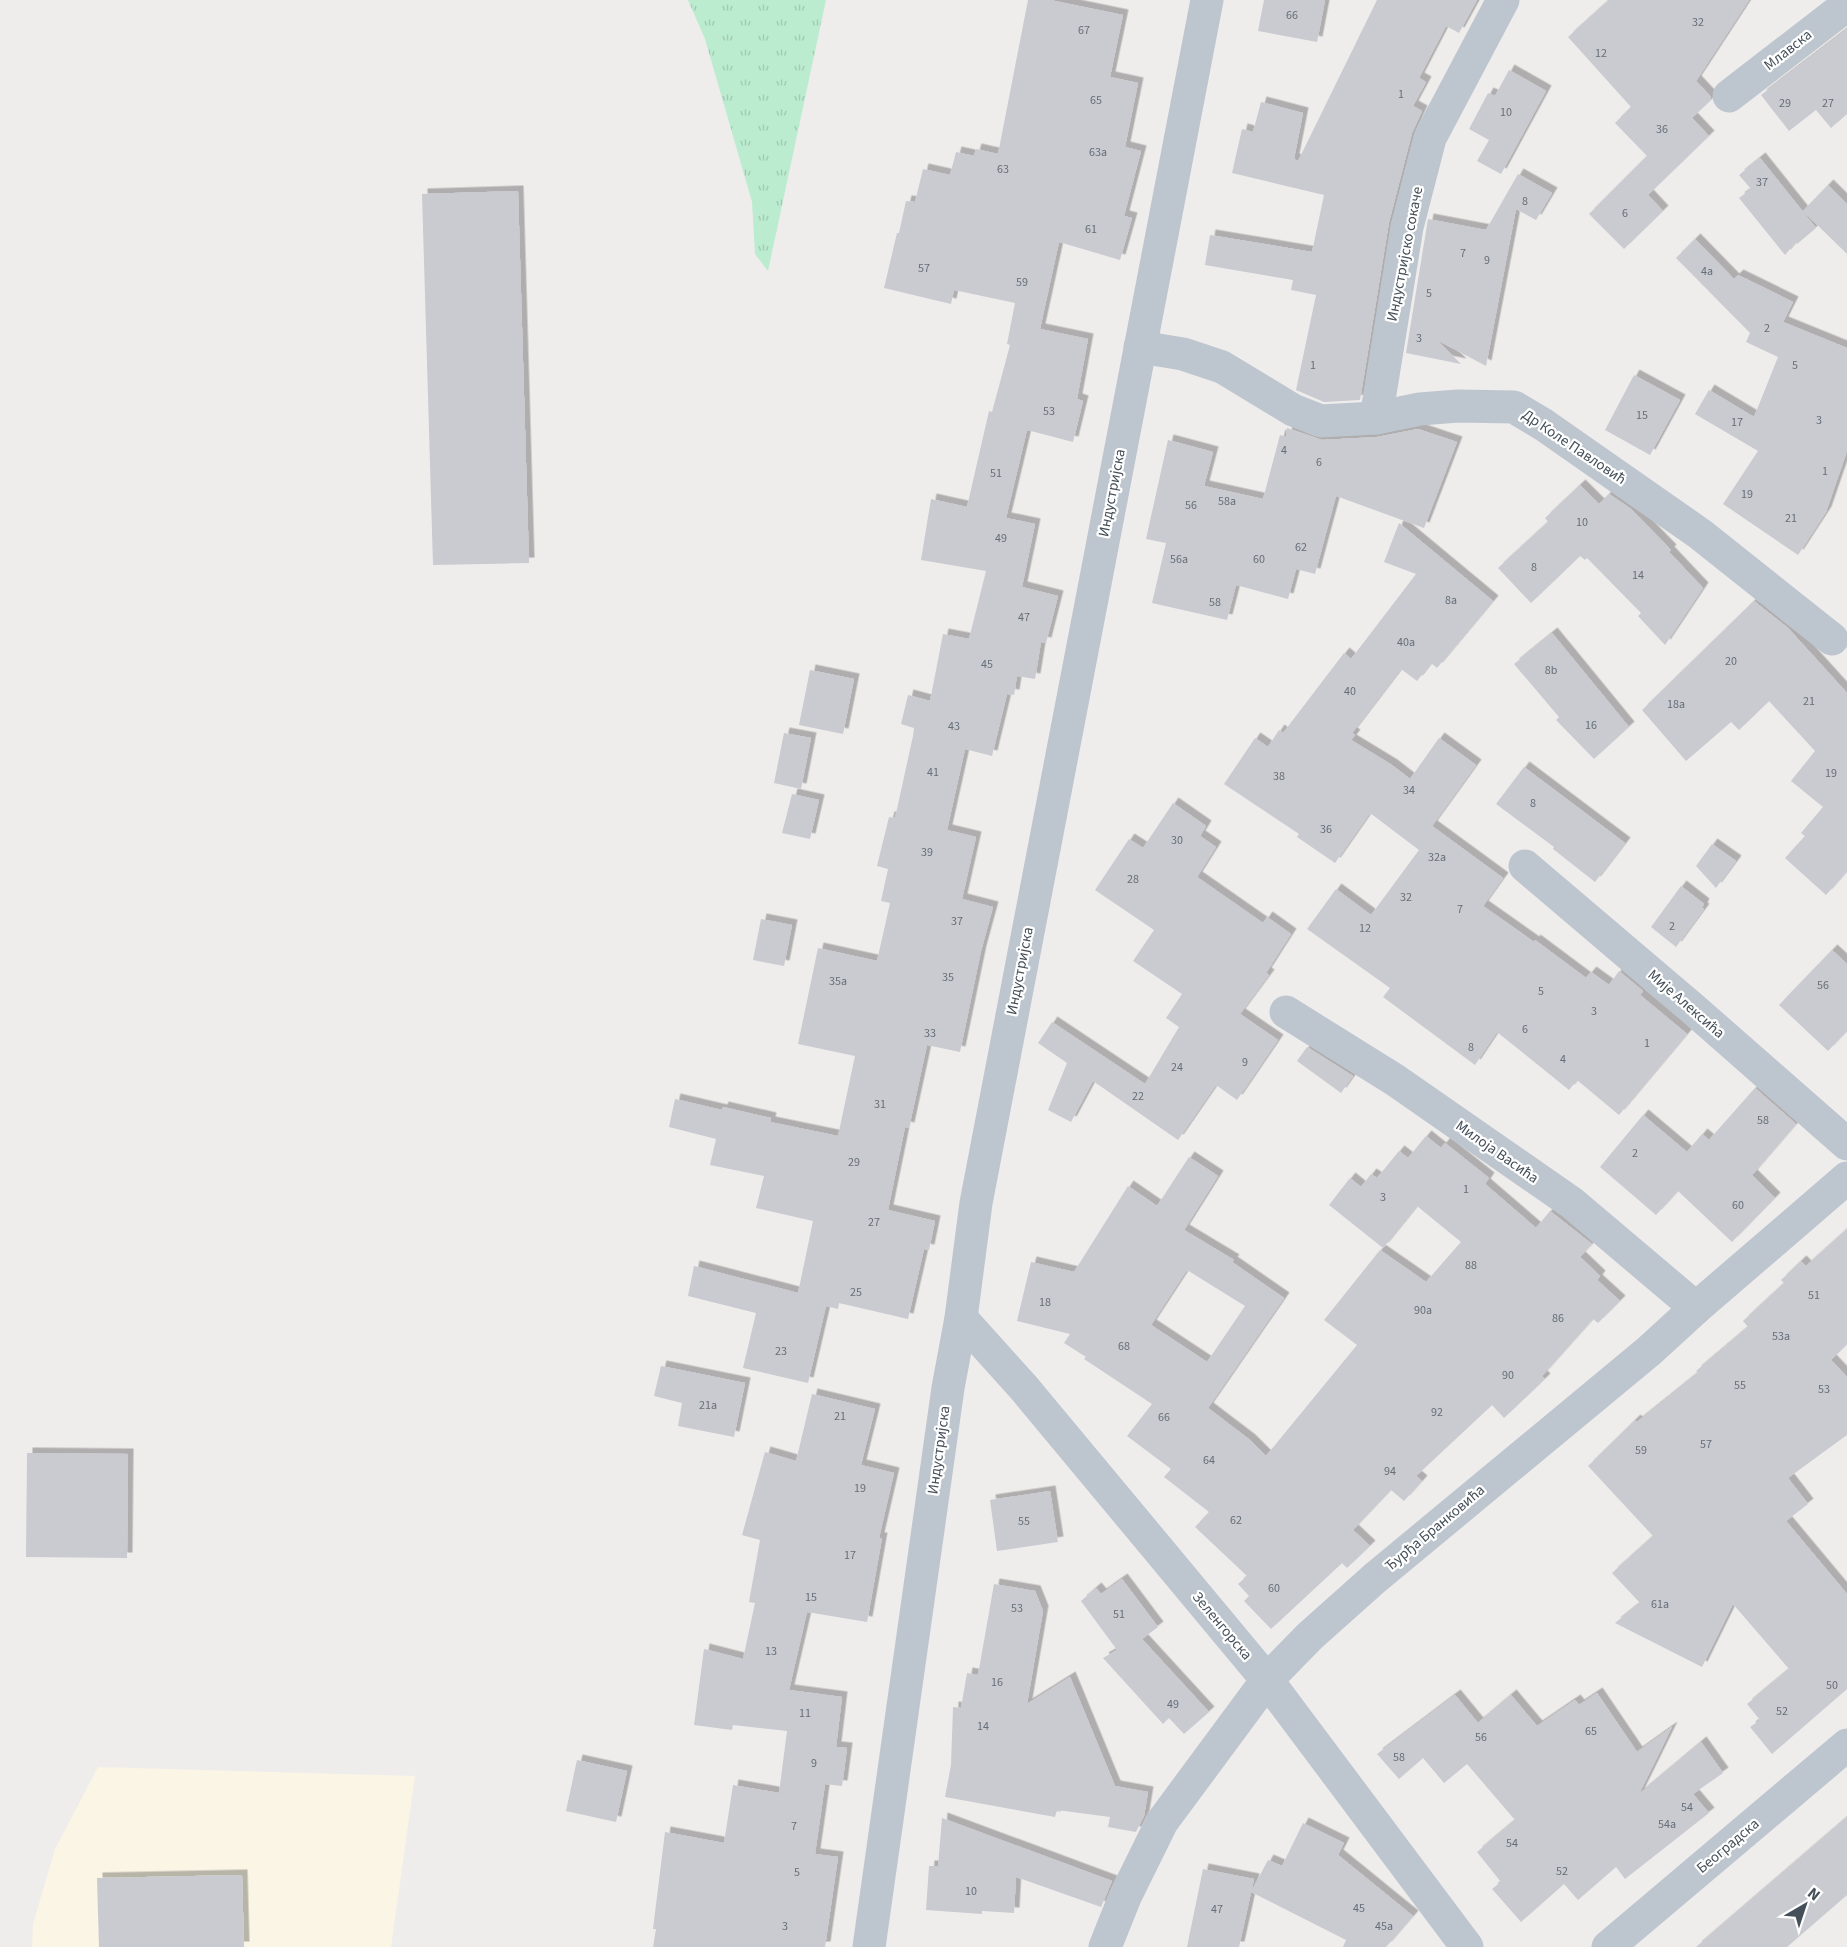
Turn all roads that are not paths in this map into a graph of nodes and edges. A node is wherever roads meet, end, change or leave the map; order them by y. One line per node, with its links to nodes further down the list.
1 (1207, 0): 5 (street, Индустријска)
2 (1503, 0): 6 (street, Индустријско сокаче)
3 (1847, 4): 4 (street, Млавска)
4 (1729, 96)
5 (1140, 347): 6 (street, Др Коле Павловић); 13 (street, Индустријска)
6 (1376, 418): 7 (street, Др Коле Павловић)
7 (1842, 641)
8 (1525, 866): 10 (street, Мије Алексића)
9 (1286, 1012): 12 (street, Милоја Васића)
10 (1847, 1144)
11 (1847, 1178): 12 (street, Ђурђа Бранковића)
12 (1696, 1308): 14 (street, Ђурђа Бранковића)
13 (961, 1318): 14 (street, Зеленгорска); 16 (street, Индустријска)
14 (1267, 1680): 17 (street, Ђурђа Бранковића); 18 (street, Зеленгорска)
15 (1847, 1745): 19 (street, Београдска)
16 (869, 1947)
17 (1106, 1947)
18 (1467, 1947)
19 (1608, 1947)

